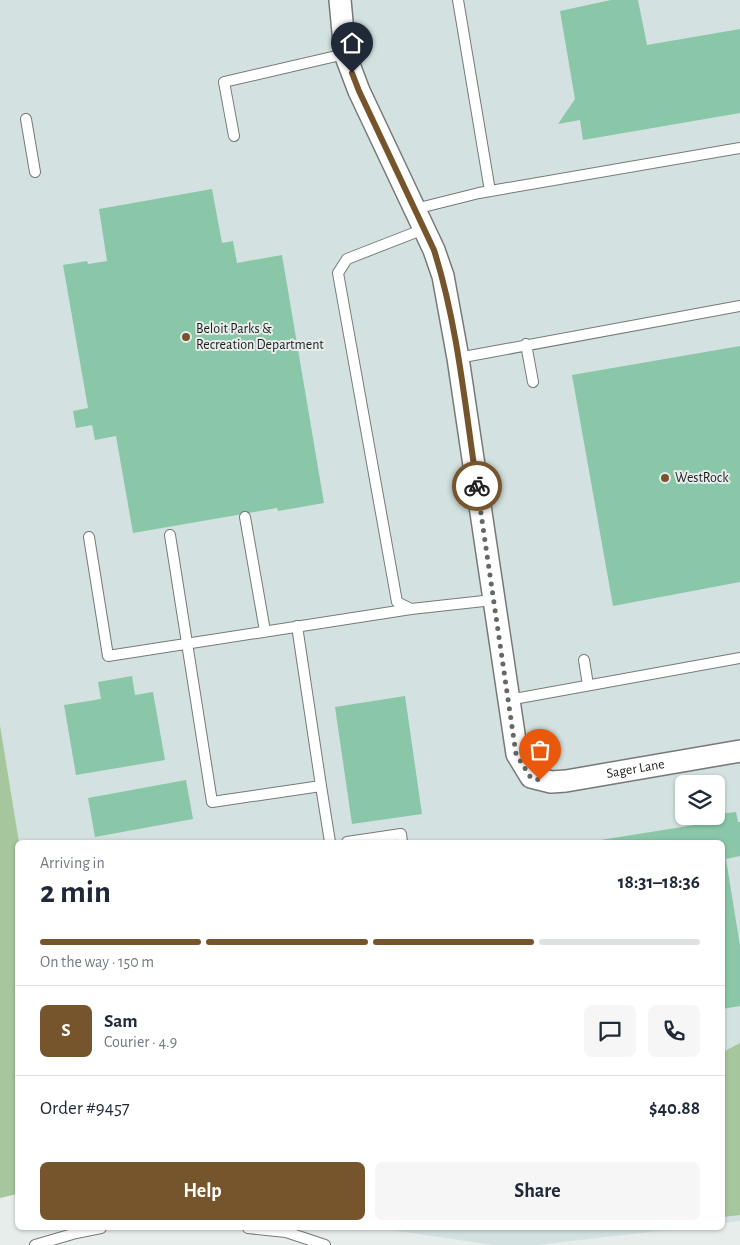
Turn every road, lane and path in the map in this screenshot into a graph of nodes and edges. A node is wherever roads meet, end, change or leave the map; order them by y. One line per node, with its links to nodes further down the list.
1 (340, 0): 3 (street)
2 (458, 0): 8 (lane)
3 (345, 54): 5 (lane); 9 (street)
4 (26, 119): 7 (lane)
5 (234, 136)
6 (740, 148): 8 (lane)
7 (35, 172)
8 (490, 190): 9 (lane)
9 (415, 209): 10 (street)
10 (424, 229): 13 (street); 19 (lane)
11 (740, 306): 12 (lane)
12 (526, 344): 13 (lane); 14 (lane)
13 (458, 358): 18 (street)
14 (533, 382)
15 (245, 517): 21 (lane)
16 (170, 536): 22 (lane)
17 (89, 537): 22 (lane)
18 (493, 600): 19 (lane); 26 (street)
19 (411, 609): 20 (lane)
20 (297, 626): 21 (lane); 28 (lane)
21 (265, 631): 22 (lane)
22 (187, 643): 28 (lane)
23 (740, 658): 25 (lane)
24 (584, 660): 25 (lane)
25 (588, 686): 26 (lane)
26 (508, 700): 27 (street, Sager Lane)
27 (740, 751)
28 (321, 786): 29 (lane)
29 (330, 840)
30 (360, 840): 31 (lane)
31 (402, 840)
32 (88, 1230): 34 (lane)
33 (267, 1230): 35 (lane)
34 (35, 1245)
35 (325, 1245)

